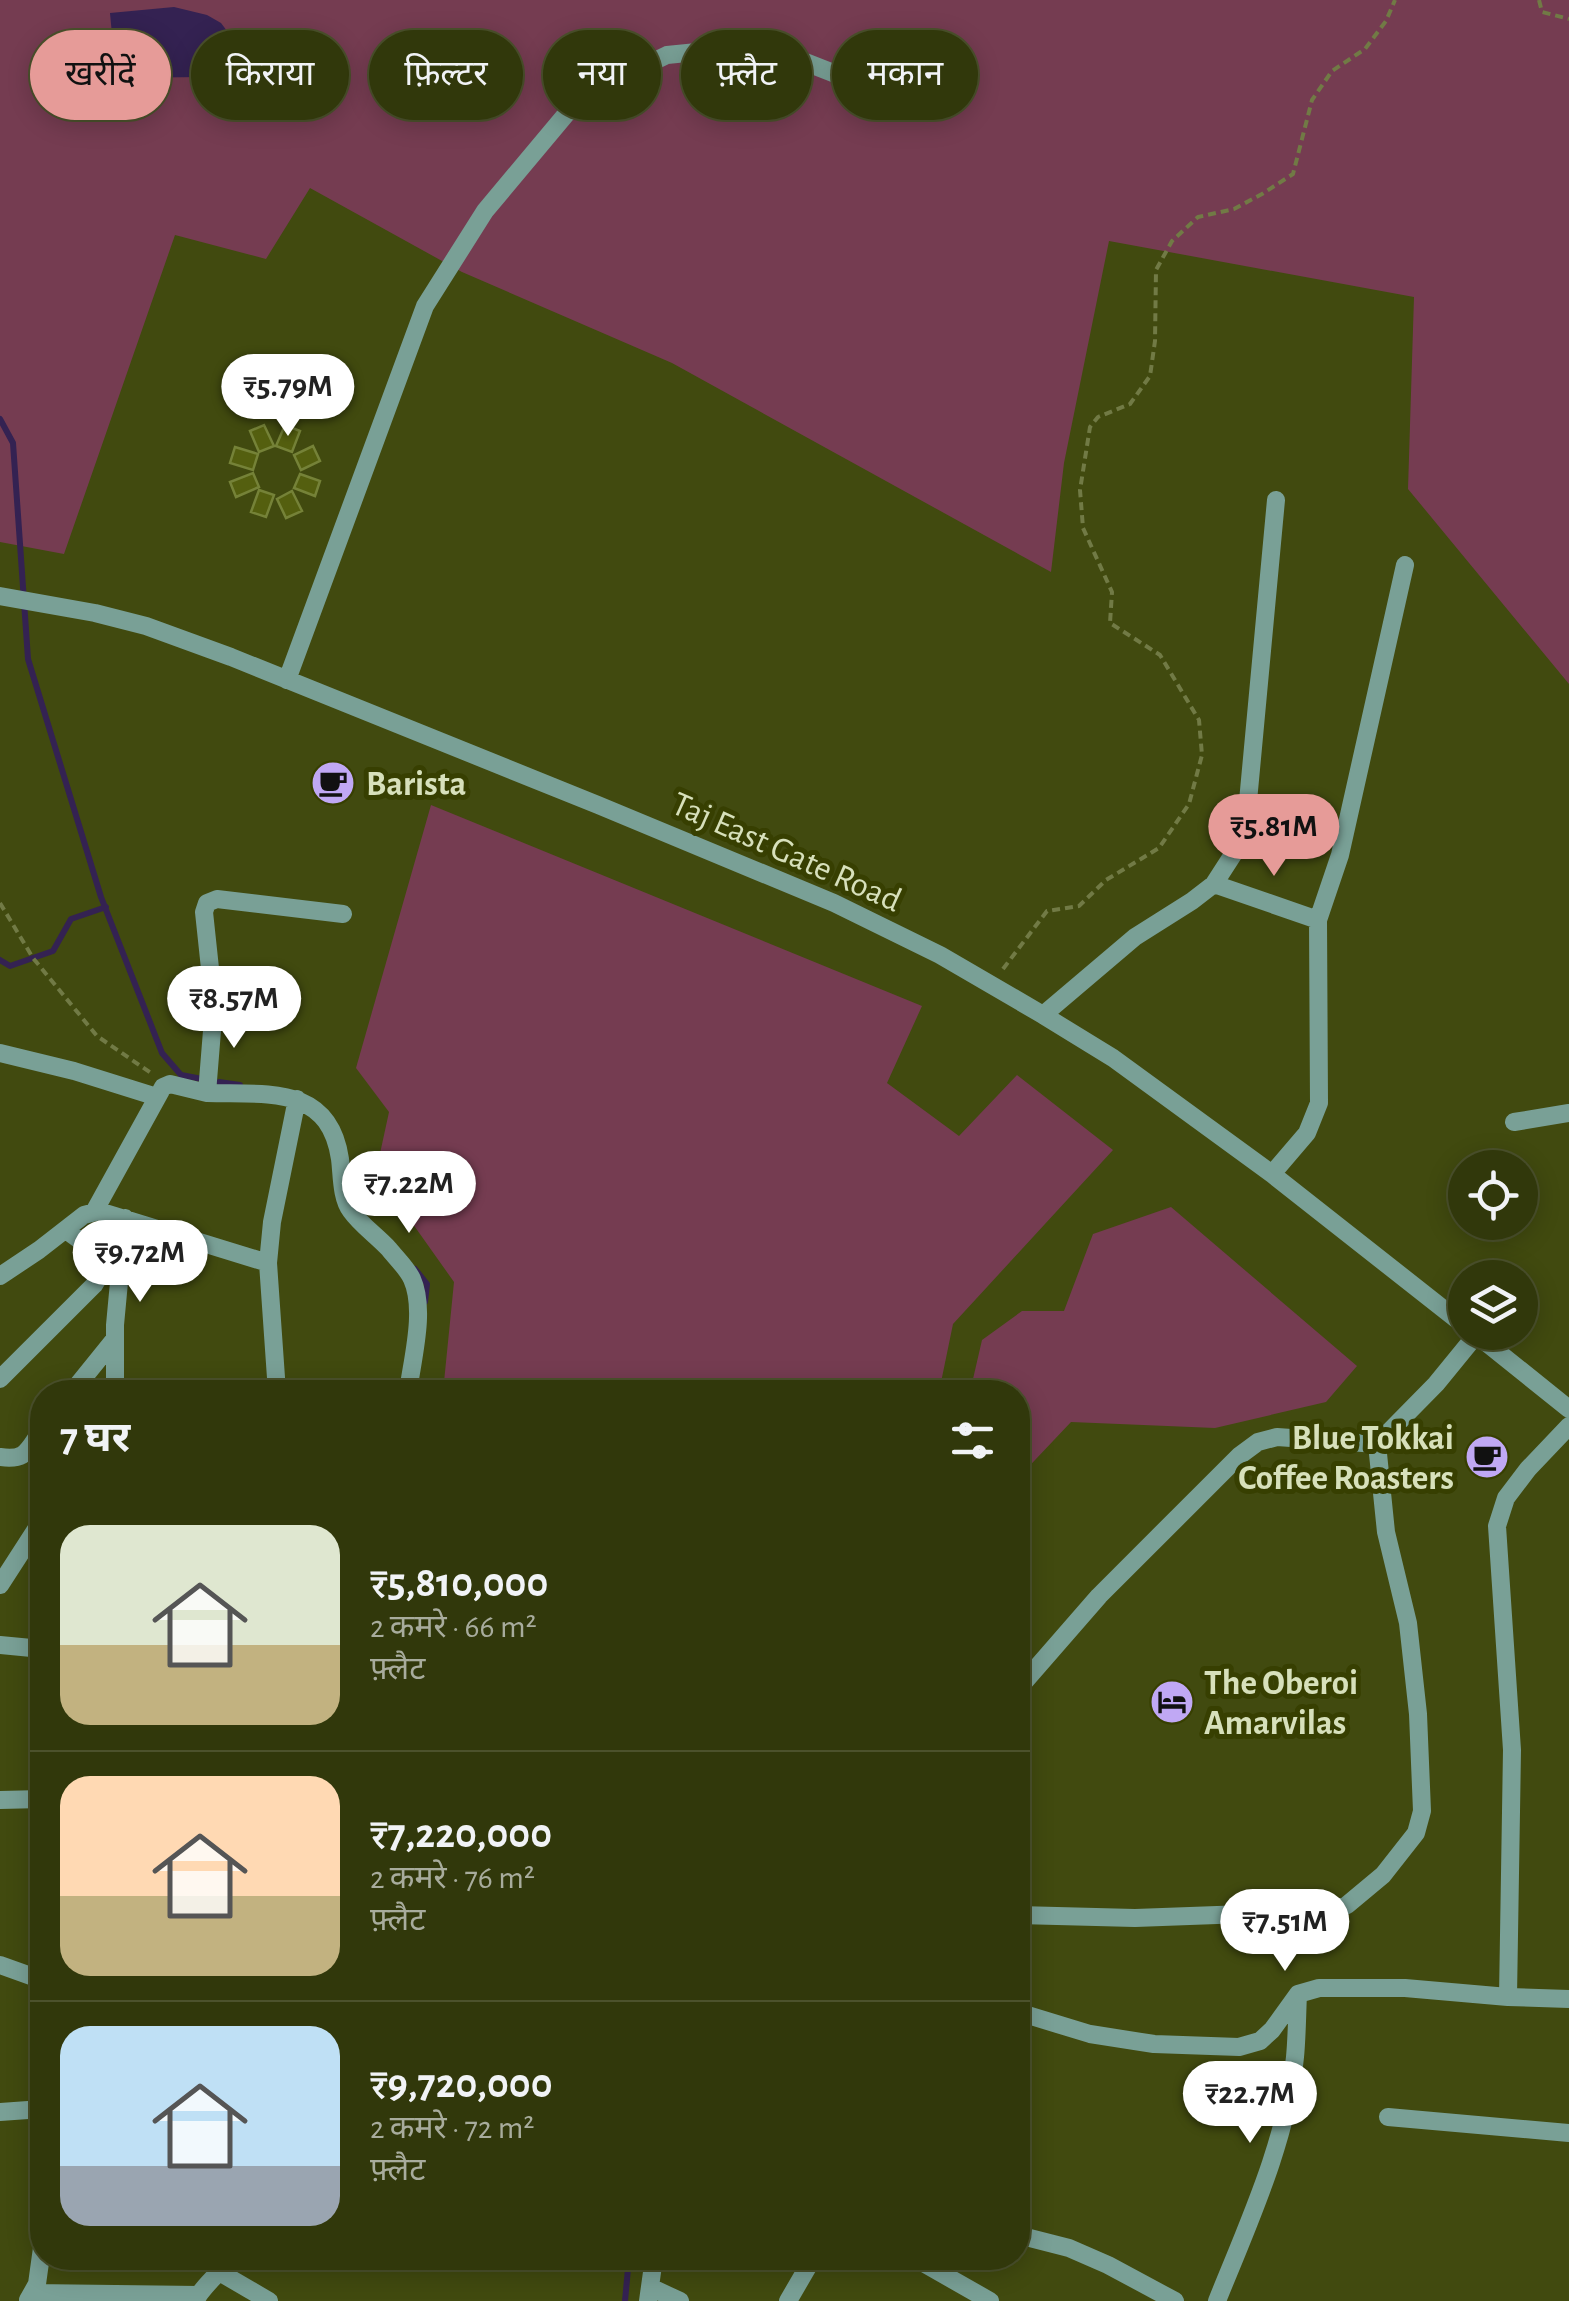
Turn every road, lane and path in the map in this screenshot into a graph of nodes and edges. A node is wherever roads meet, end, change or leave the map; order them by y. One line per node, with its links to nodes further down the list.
1 (1395, 0): 13 (path)
2 (1539, 0): 3 (path)
3 (1569, 20)
4 (832, 73): 8 (street)
5 (1276, 500): 9 (street)
6 (1406, 565): 12 (street)
7 (0, 596): 8 (street, Taj East Gate Road)
8 (286, 680): 13 (street, Taj East Gate Road)
9 (1214, 884): 12 (street); 14 (street)
10 (0, 903): 16 (path)
11 (343, 914): 17 (street)
12 (1318, 920): 21 (street)
13 (991, 984): 14 (street, Taj East Gate Road)
14 (1044, 1014): 21 (street, Taj East Gate Road)
15 (0, 1053): 16 (street)
16 (162, 1090): 17 (street); 22 (street)
17 (207, 1093): 18 (street)
18 (297, 1099): 25 (street); 35 (street)
19 (1569, 1113): 20 (street)
20 (1514, 1122)
21 (1272, 1174): 27 (street, Taj East Gate Road)
22 (94, 1212): 23 (street); 24 (street)
23 (125, 1218): 25 (street); 28 (street)
24 (66, 1230): 26 (street); 31 (street)
25 (268, 1263): 34 (street)
26 (0, 1276)
27 (1448, 1313)
28 (114, 1340): 32 (street); 33 (street)
29 (1458, 1350): 38 (street)
30 (1495, 1350): 36 (street, Taj East Gate Road)
31 (0, 1379)
32 (82, 1380)
33 (115, 1380)
34 (276, 1380)
35 (410, 1380)
36 (1569, 1409)
37 (1569, 1426): 52 (street)
38 (1376, 1444): 45 (street); 48 (street)
39 (30, 1446): 40 (street)
40 (0, 1457)
41 (30, 1539): 42 (street)
42 (0, 1585)
43 (0, 1645): 44 (street)
44 (30, 1648)
45 (1030, 1675)
46 (30, 1799): 47 (street)
47 (0, 1800)
48 (1030, 1914)
49 (0, 1964): 50 (street)
50 (30, 1975)
51 (1298, 1994): 52 (street); 54 (street); 73 (street)
52 (1508, 1997): 53 (street)
53 (1569, 1999)
54 (1030, 2016)
55 (30, 2110): 56 (street)
56 (0, 2112)
57 (1388, 2117): 58 (street)
58 (1569, 2132)
59 (1030, 2238): 72 (street)
60 (40, 2270): 66 (street)
61 (221, 2270): 67 (street)
62 (231, 2270): 68 (street)
63 (806, 2270): 70 (street)
64 (936, 2270): 71 (street)
65 (650, 2294): 69 (street)
66 (30, 2297): 67 (street)
67 (197, 2298)
68 (270, 2301)
69 (680, 2301)
70 (788, 2301)
71 (990, 2301)
72 (1175, 2301)
73 (1217, 2301)

